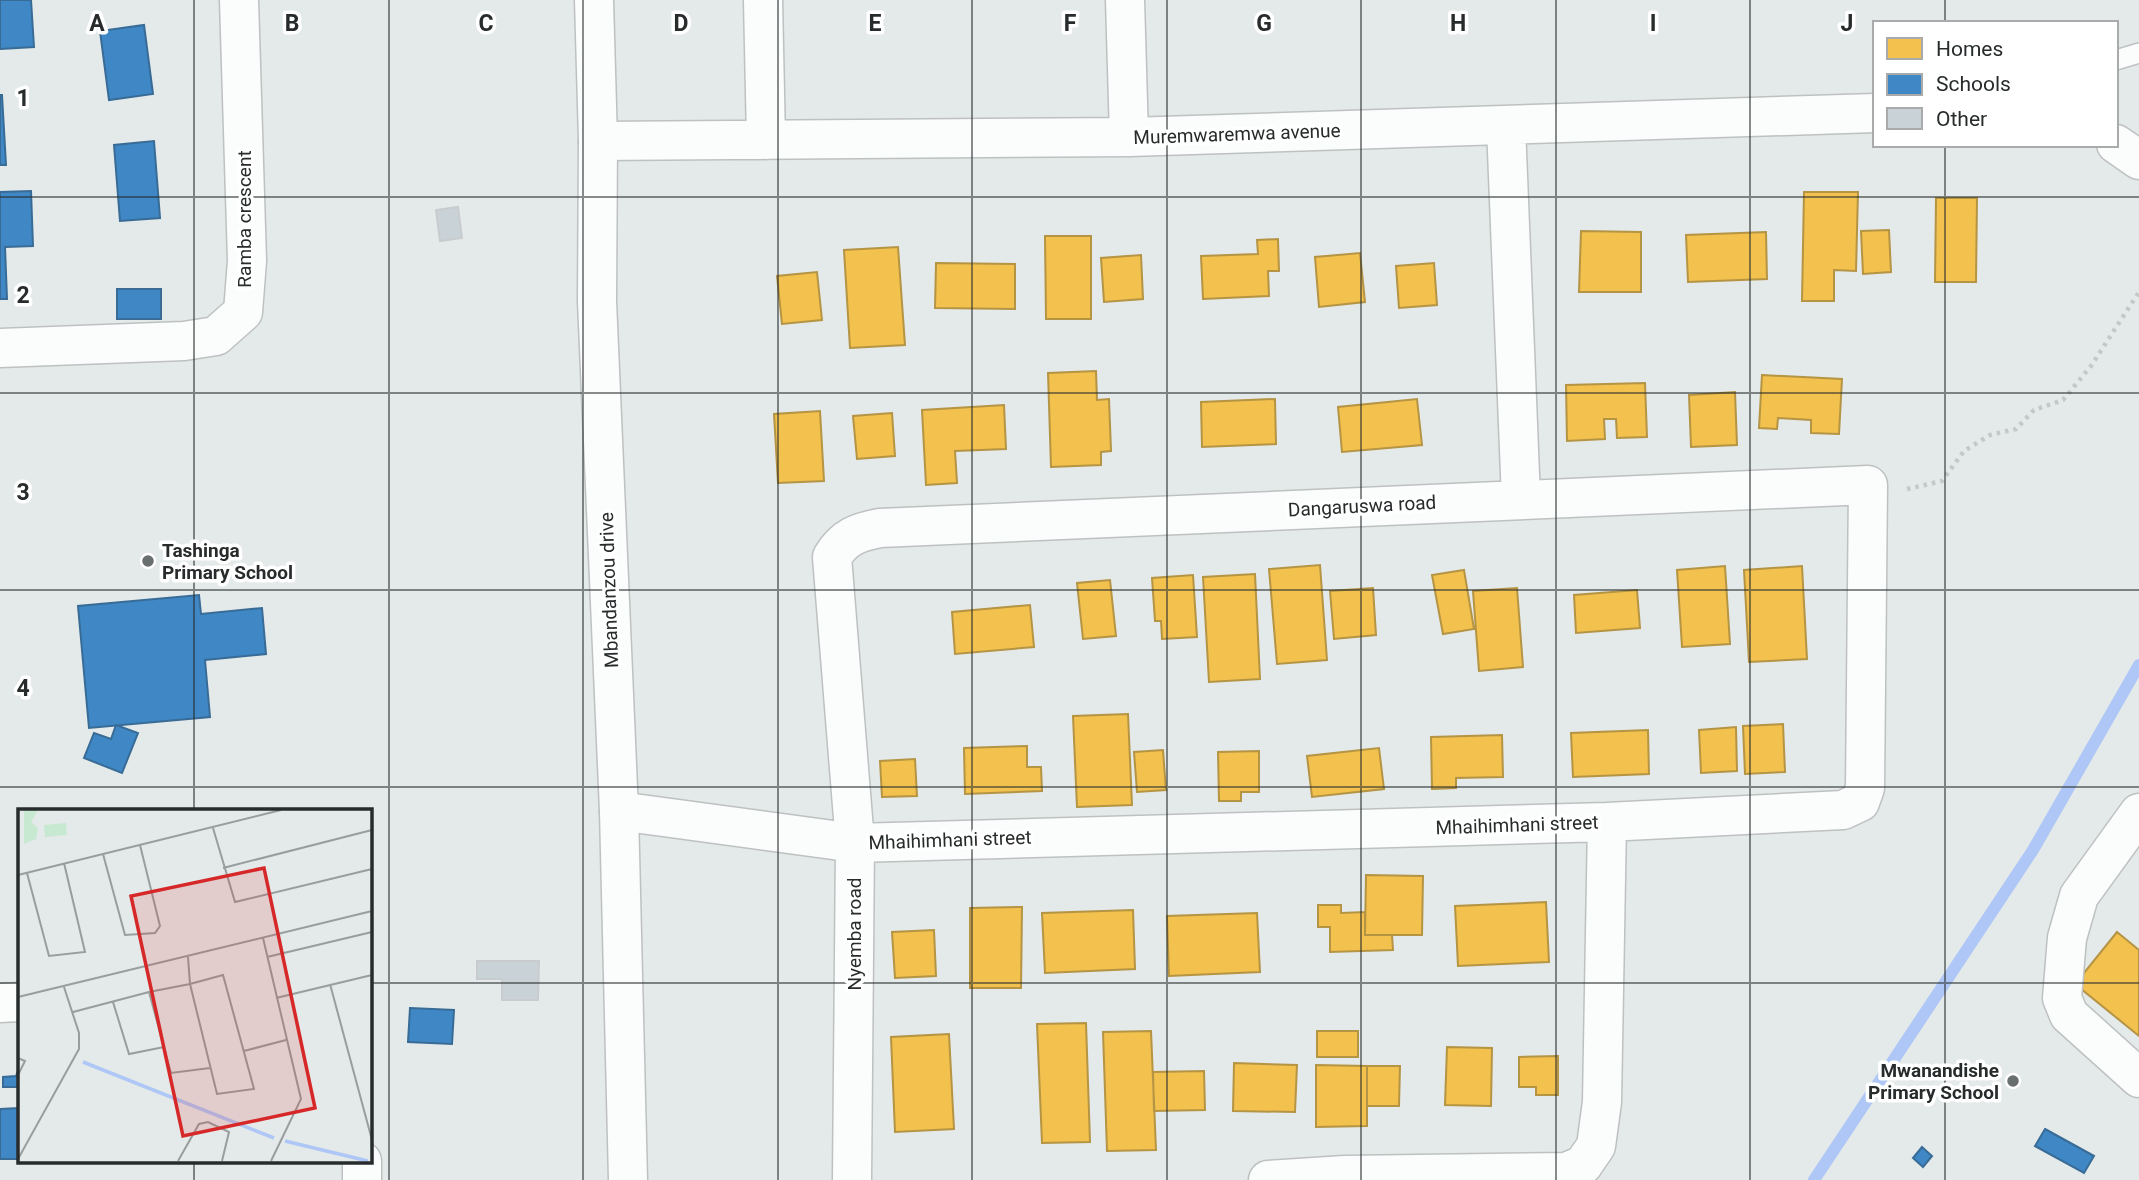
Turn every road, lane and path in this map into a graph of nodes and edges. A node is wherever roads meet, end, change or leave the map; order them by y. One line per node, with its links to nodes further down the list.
1 (239, 0): 15 (street, Ramba crescent)
2 (594, 0): 11 (street, Mbandanzou drive)
3 (763, 0): 10 (street)
4 (1125, 0): 9 (street)
5 (2139, 53): 6 (lane)
6 (2118, 59)
7 (1873, 113): 8 (street, Muremwaremwa avenue)
8 (1506, 126): 9 (street, Muremwaremwa avenue); 17 (street)
9 (1129, 137): 10 (street, Muremwaremwa avenue)
10 (766, 140): 11 (street, Muremwaremwa avenue)
11 (598, 141): 19 (street, Mbandanzou drive)
12 (2118, 145): 13 (street)
13 (2139, 160)
14 (2139, 292): 16 (path)
15 (0, 348)
16 (1868, 485): 17 (street, Dangaruswa road); 21 (street, Mhaihimhani street)
17 (1521, 499): 18 (street, Dangaruswa road)
18 (857, 533): 22 (street, Nyemba road)
19 (619, 811): 22 (street, Mhaihimhani street); 29 (street, Mbandanzou drive)
20 (2139, 813): 25 (street)
21 (1607, 822): 22 (street, Mhaihimhani street); 27 (street)
22 (855, 843): 30 (street, Nyemba road)
23 (18, 1002): 24 (street)
24 (0, 1003)
25 (2139, 1078)
26 (362, 1162): 28 (street)
27 (1345, 1178): 31 (street)
28 (362, 1180)
29 (628, 1180)
30 (852, 1180)
31 (1268, 1180)

